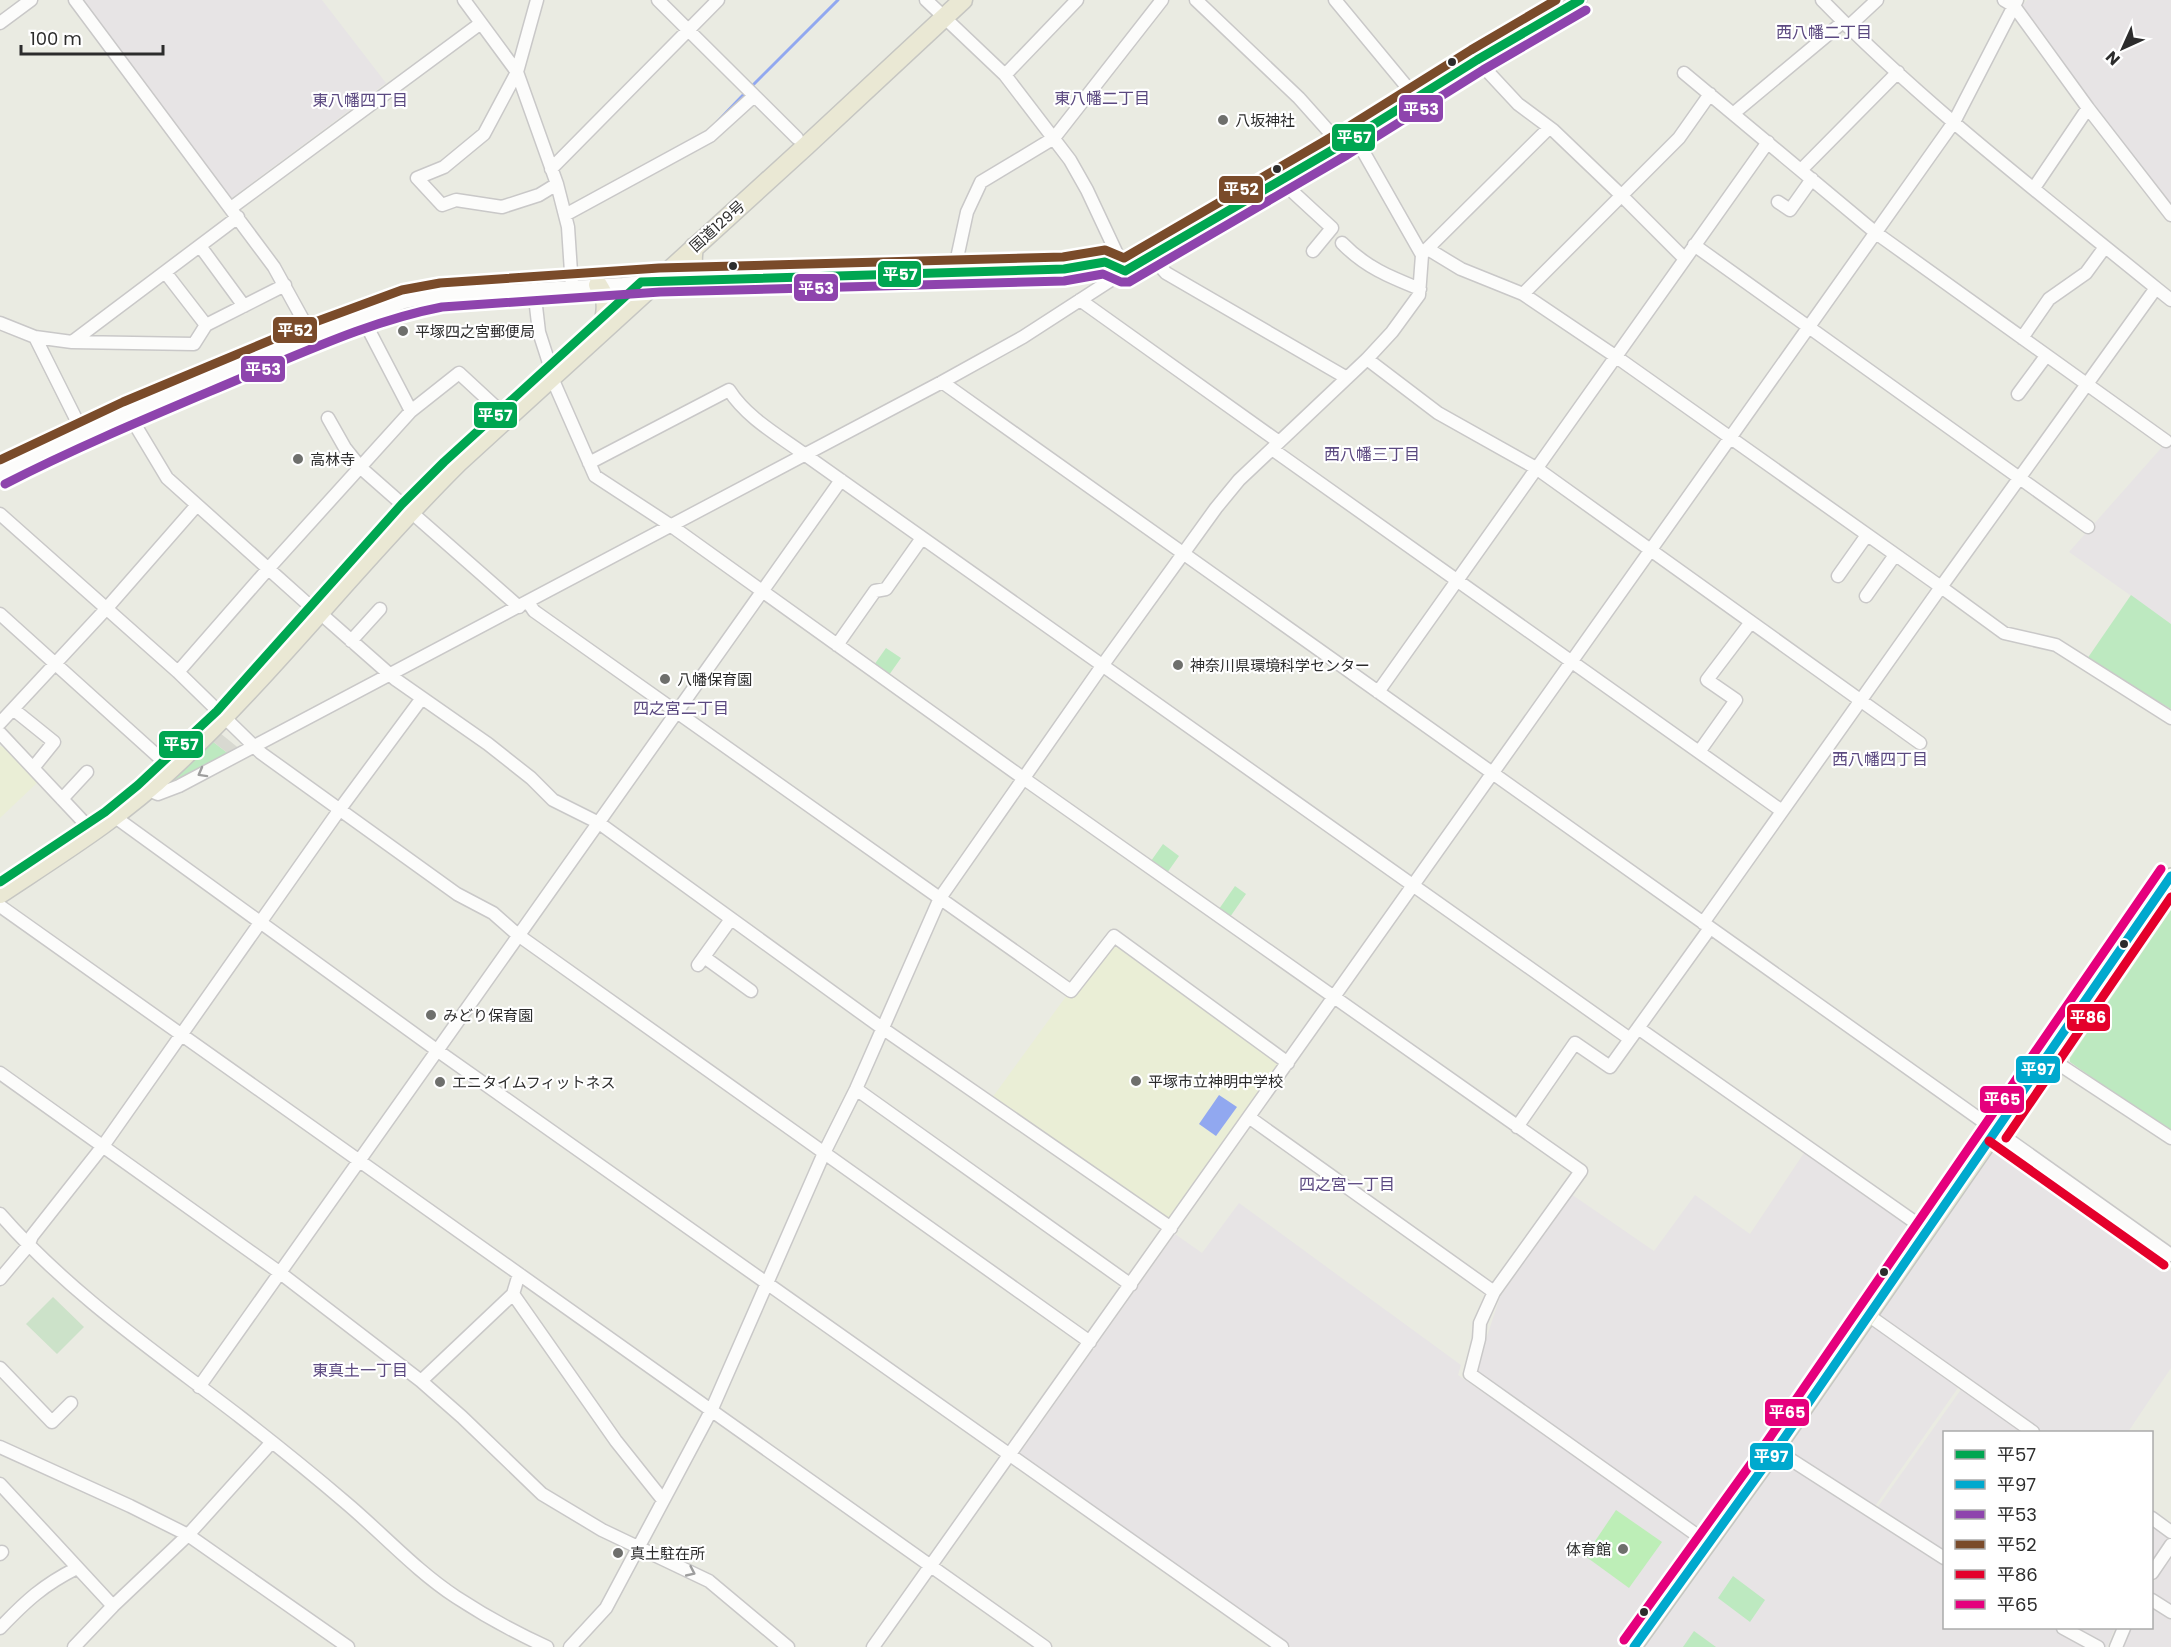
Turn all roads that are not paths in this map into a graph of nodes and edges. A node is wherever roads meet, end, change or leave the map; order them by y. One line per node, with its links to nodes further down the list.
1 (31, 0): 17 (street)
2 (75, 0): 46 (street)
3 (464, 0): 18 (street)
4 (537, 0): 22 (street)
5 (658, 0): 20 (street)
6 (718, 0): 20 (street)
7 (963, 0): 16 (highway, 国道129号)
8 (1077, 0): 25 (street)
9 (1162, 0): 35 (street)
10 (1196, 0): 37 (street)
11 (1335, 0): 28 (street)
12 (1580, 0): 21 (street)
13 (1822, 0): 19 (street)
14 (1877, 0): 19 (street)
15 (2012, 2): 29 (street); 31 (street)
16 (938, 7): 25 (street); 34 (highway, 国道129号); 54 (highway, 国道129号)
17 (0, 23)
18 (481, 23): 22 (street); 46 (street)
19 (1846, 24): 23 (street); 30 (street)
20 (689, 30): 27 (street); 38 (street)
21 (1477, 60): 28 (street); 32 (street)
22 (517, 72): 38 (street); 42 (street)
23 (1898, 72): 31 (street); 39 (street)
24 (1684, 73): 26 (street)
25 (1005, 75): 35 (street)
26 (1710, 94): 30 (street); 44 (street)
27 (753, 97): 34 (street); 47 (street)
28 (1417, 99): 33 (street)
29 (2088, 108): 43 (street); 48 (street)
30 (1734, 113): 36 (street)
31 (1954, 122): 43 (street); 49 (street)
32 (1549, 128): 44 (street); 56 (street)
33 (1356, 136): 37 (street); 56 (street)
34 (797, 138): 63 (highway, 国道129号)
35 (1054, 138): 59 (street); 61 (street)
36 (1768, 142): 39 (street); 51 (street)
37 (1341, 146): 40 (street)
38 (551, 169): 42 (street)
39 (1801, 170): 41 (street)
40 (1285, 178): 55 (street); 57 (street)
41 (1812, 179): 45 (street); 49 (street)
42 (557, 184): 47 (street)
43 (2034, 188): 53 (street)
44 (1622, 196): 58 (street); 70 (street)
45 (1778, 202)
46 (234, 213): 52 (street); 64 (street)
47 (565, 214): 66 (street)
48 (2171, 215)
49 (1876, 233): 78 (street); 81 (street)
50 (1342, 243): 69 (street)
51 (1694, 245): 58 (street); 78 (street)
52 (200, 246): 60 (street); 73 (street)
53 (2105, 246): 67 (street); 81 (street)
54 (694, 247): 62 (highway); 63 (highway, 国道129号)
55 (1313, 251)
56 (1425, 252): 69 (street); 70 (street)
57 (1151, 256): 59 (street); 87 (street)
58 (1684, 258): 83 (street)
59 (1125, 271): 61 (street); 71 (street)
60 (165, 272): 77 (street); 82 (street)
61 (954, 272): 62 (street)
62 (703, 279): 63 (street)
63 (650, 281): 65 (street); 74 (highway, 国道129号); 86 (highway, 国道129号)
64 (285, 285): 73 (street); 79 (street)
65 (598, 285): 66 (street); 74 (highway)
66 (572, 287): 68 (street)
67 (2156, 288): 72 (street); 89 (street)
68 (534, 289): 75 (street); 86 (street)
69 (1420, 289): 85 (street)
70 (1523, 294): 83 (street)
71 (1080, 300): 88 (street); 98 (street)
72 (2171, 300)
73 (244, 306): 77 (street)
74 (605, 315): 86 (highway, 国道129号)
75 (362, 317): 79 (street); 92 (street)
76 (0, 323): 80 (street)
77 (206, 325): 82 (street)
78 (1810, 327): 96 (street); 104 (street)
79 (312, 336): 93 (street)
80 (35, 338): 82 (street); 95 (street)
81 (2022, 338): 84 (street)
82 (72, 342)
83 (1615, 356): 96 (street); 102 (street)
84 (2046, 356): 89 (street); 90 (street)
85 (1367, 359): 87 (street); 102 (street)
86 (551, 370): 91 (highway, 国道129号); 100 (street); 107 (highway, 国道129号)
87 (1347, 378): 98 (street)
88 (942, 382): 99 (street); 114 (street)
89 (2085, 385): 97 (street); 104 (street)
90 (2019, 394)
91 (499, 410): 92 (street); 107 (highway, 国道129号)
92 (411, 411): 101 (street)
93 (128, 413): 95 (street); 106 (street)
94 (328, 418): 101 (street)
95 (82, 433): 103 (street)
96 (1731, 438): 111 (street); 113 (street)
97 (2166, 441)
98 (1275, 445): 114 (street); 118 (street)
99 (804, 454): 100 (street); 105 (street); 109 (street)
100 (590, 463): 109 (street)
101 (361, 468): 107 (street); 116 (street)
102 (1536, 468): 113 (street); 118 (street)
103 (0, 473)
104 (2019, 477): 110 (street); 119 (street)
105 (841, 480): 112 (street); 120 (street)
106 (197, 505): 116 (street); 123 (street)
107 (406, 508): 122 (street); 125 (highway, 国道129号)
108 (0, 514): 123 (street)
109 (670, 525): 120 (street); 122 (street)
110 (2088, 527)
111 (1867, 534): 115 (street); 117 (street)
112 (922, 538): 129 (street); 132 (street)
113 (1652, 550): 127 (street); 130 (street)
114 (1183, 552): 132 (street); 135 (street)
115 (1895, 555): 119 (street); 121 (street)
116 (268, 569): 125 (street); 133 (street)
117 (1838, 576)
118 (1457, 579): 130 (street); 135 (street)
119 (1941, 587): 137 (street); 141 (street)
120 (763, 593): 129 (street); 139 (street)
121 (1866, 596)
122 (523, 604): 134 (street); 139 (street)
123 (106, 609): 131 (street); 133 (street)
124 (380, 609): 128 (street)
125 (315, 610): 128 (street); 140 (highway, 国道129号)
126 (0, 614): 131 (street)
127 (1751, 622): 137 (street); 146 (street)
128 (351, 641): 134 (street)
129 (837, 645): 151 (street)
130 (1573, 662): 146 (street); 150 (street)
131 (56, 663): 138 (street); 147 (street)
132 (1102, 666): 151 (street); 161 (street)
133 (178, 672): 140 (street)
134 (390, 675): 136 (street); 145 (street)
135 (1378, 692): 150 (street)
136 (422, 698): 154 (street); 157 (street)
137 (1860, 701): 144 (street); 155 (street)
138 (13, 709): 142 (street); 148 (street)
139 (678, 712): 157 (street); 163 (street)
140 (221, 714): 145 (street); 147 (highway, 国道129号)
141 (2171, 718)
142 (0, 723)
143 (0, 733): 148 (street)
144 (1920, 742)
145 (253, 745): 152 (street, one-way to 152); 154 (street)
146 (1699, 752): 155 (street)
147 (168, 765): 152 (highway, 国道129号); 158 (highway, 国道129号)
148 (33, 768): 153 (street)
149 (87, 772): 153 (street)
150 (1494, 774): 161 (street); 167 (street)
151 (1023, 778): 163 (street); 170 (street)
152 (148, 790): 156 (highway, 国道129号)
153 (62, 799): 158 (street)
154 (340, 809): 166 (street); 168 (street)
155 (1782, 811): 167 (street)
156 (116, 817): 158 (highway, 国道129号); 166 (street)
157 (599, 824): 165 (street); 168 (street)
158 (90, 829): 160 (highway, 国道129号); 162 (highway, 国道129号)
159 (2171, 876): 176 (main road)
160 (0, 882)
161 (1413, 887): 170 (street); 174 (street)
162 (0, 894)
163 (940, 898): 171 (street); 177 (street)
164 (0, 906): 173 (street)
165 (731, 919): 169 (street); 171 (street)
166 (262, 923): 173 (street); 175 (street)
167 (1706, 925): 172 (street); 182 (street)
168 (518, 935): 175 (street); 185 (street)
169 (751, 991)
170 (1335, 998): 177 (street); 181 (street)
171 (882, 1028): 179 (street); 188 (street)
172 (1638, 1028): 174 (street); 189 (street)
173 (182, 1034): 184 (street); 186 (street)
174 (1629, 1039): 181 (street)
175 (438, 1051): 186 (street); 195 (street)
176 (2048, 1057): 182 (main road); 183 (street)
177 (1288, 1063): 180 (street)
178 (0, 1073): 184 (street)
179 (856, 1089): 185 (street); 196 (street)
180 (1250, 1118): 188 (street); 197 (street)
181 (1517, 1127): 197 (street)
182 (1996, 1131): 189 (main road); 191 (street)
183 (2171, 1138)
184 (104, 1146): 190 (street); 192 (street)
185 (824, 1153): 195 (street); 200 (street)
186 (360, 1161): 192 (street); 193 (street)
187 (0, 1214): 190 (street)
188 (1171, 1228): 196 (street)
189 (1926, 1230): 199 (main road)
190 (28, 1246): 194 (street); 203 (street)
191 (2171, 1256)
192 (279, 1272): 202 (street); 203 (street)
193 (519, 1274): 198 (street); 205 (street)
194 (0, 1279)
195 (768, 1284): 205 (street); 210 (street)
196 (1131, 1285): 200 (street)
197 (1494, 1292): 216 (street)
198 (513, 1294): 202 (street); 212 (street)
199 (1868, 1314): 206 (street); 209 (main road)
200 (1090, 1342): 210 (street)
201 (0, 1368): 204 (street)
202 (421, 1381): 218 (street)
203 (199, 1387): 207 (street)
204 (71, 1403)
205 (711, 1411): 212 (street); 220 (street)
206 (2032, 1431)
207 (271, 1443): 215 (street); 232 (street)
208 (0, 1447): 215 (street)
209 (1776, 1450): 216 (main road); 219 (street)
210 (1010, 1454): 220 (street); 229 (street)
211 (0, 1484): 221 (street)
212 (663, 1500): 218 (street)
213 (2153, 1519): 214 (street)
214 (2171, 1532)
215 (188, 1535): 224 (street); 231 (street)
216 (1708, 1543): 238 (main road)
217 (2171, 1545): 222 (street)
218 (638, 1547): 233 (street); 234 (street, one-way to 234)
219 (1943, 1557)
220 (930, 1567): 235 (street); 236 (street)
221 (77, 1568): 224 (street); 226 (street)
222 (2153, 1570)
223 (2153, 1601): 225 (street)
224 (113, 1606): 230 (street)
225 (2171, 1612)
226 (0, 1628)
227 (2065, 1629): 239 (street)
228 (2124, 1629): 240 (street)
229 (1268, 1643): 237 (street)
230 (74, 1647)
231 (348, 1647)
232 (547, 1647)
233 (570, 1647)
234 (788, 1647)
235 (873, 1647)
236 (1045, 1647)
237 (1282, 1647)
238 (1634, 1647)
239 (2098, 1647)
240 (2116, 1647)

